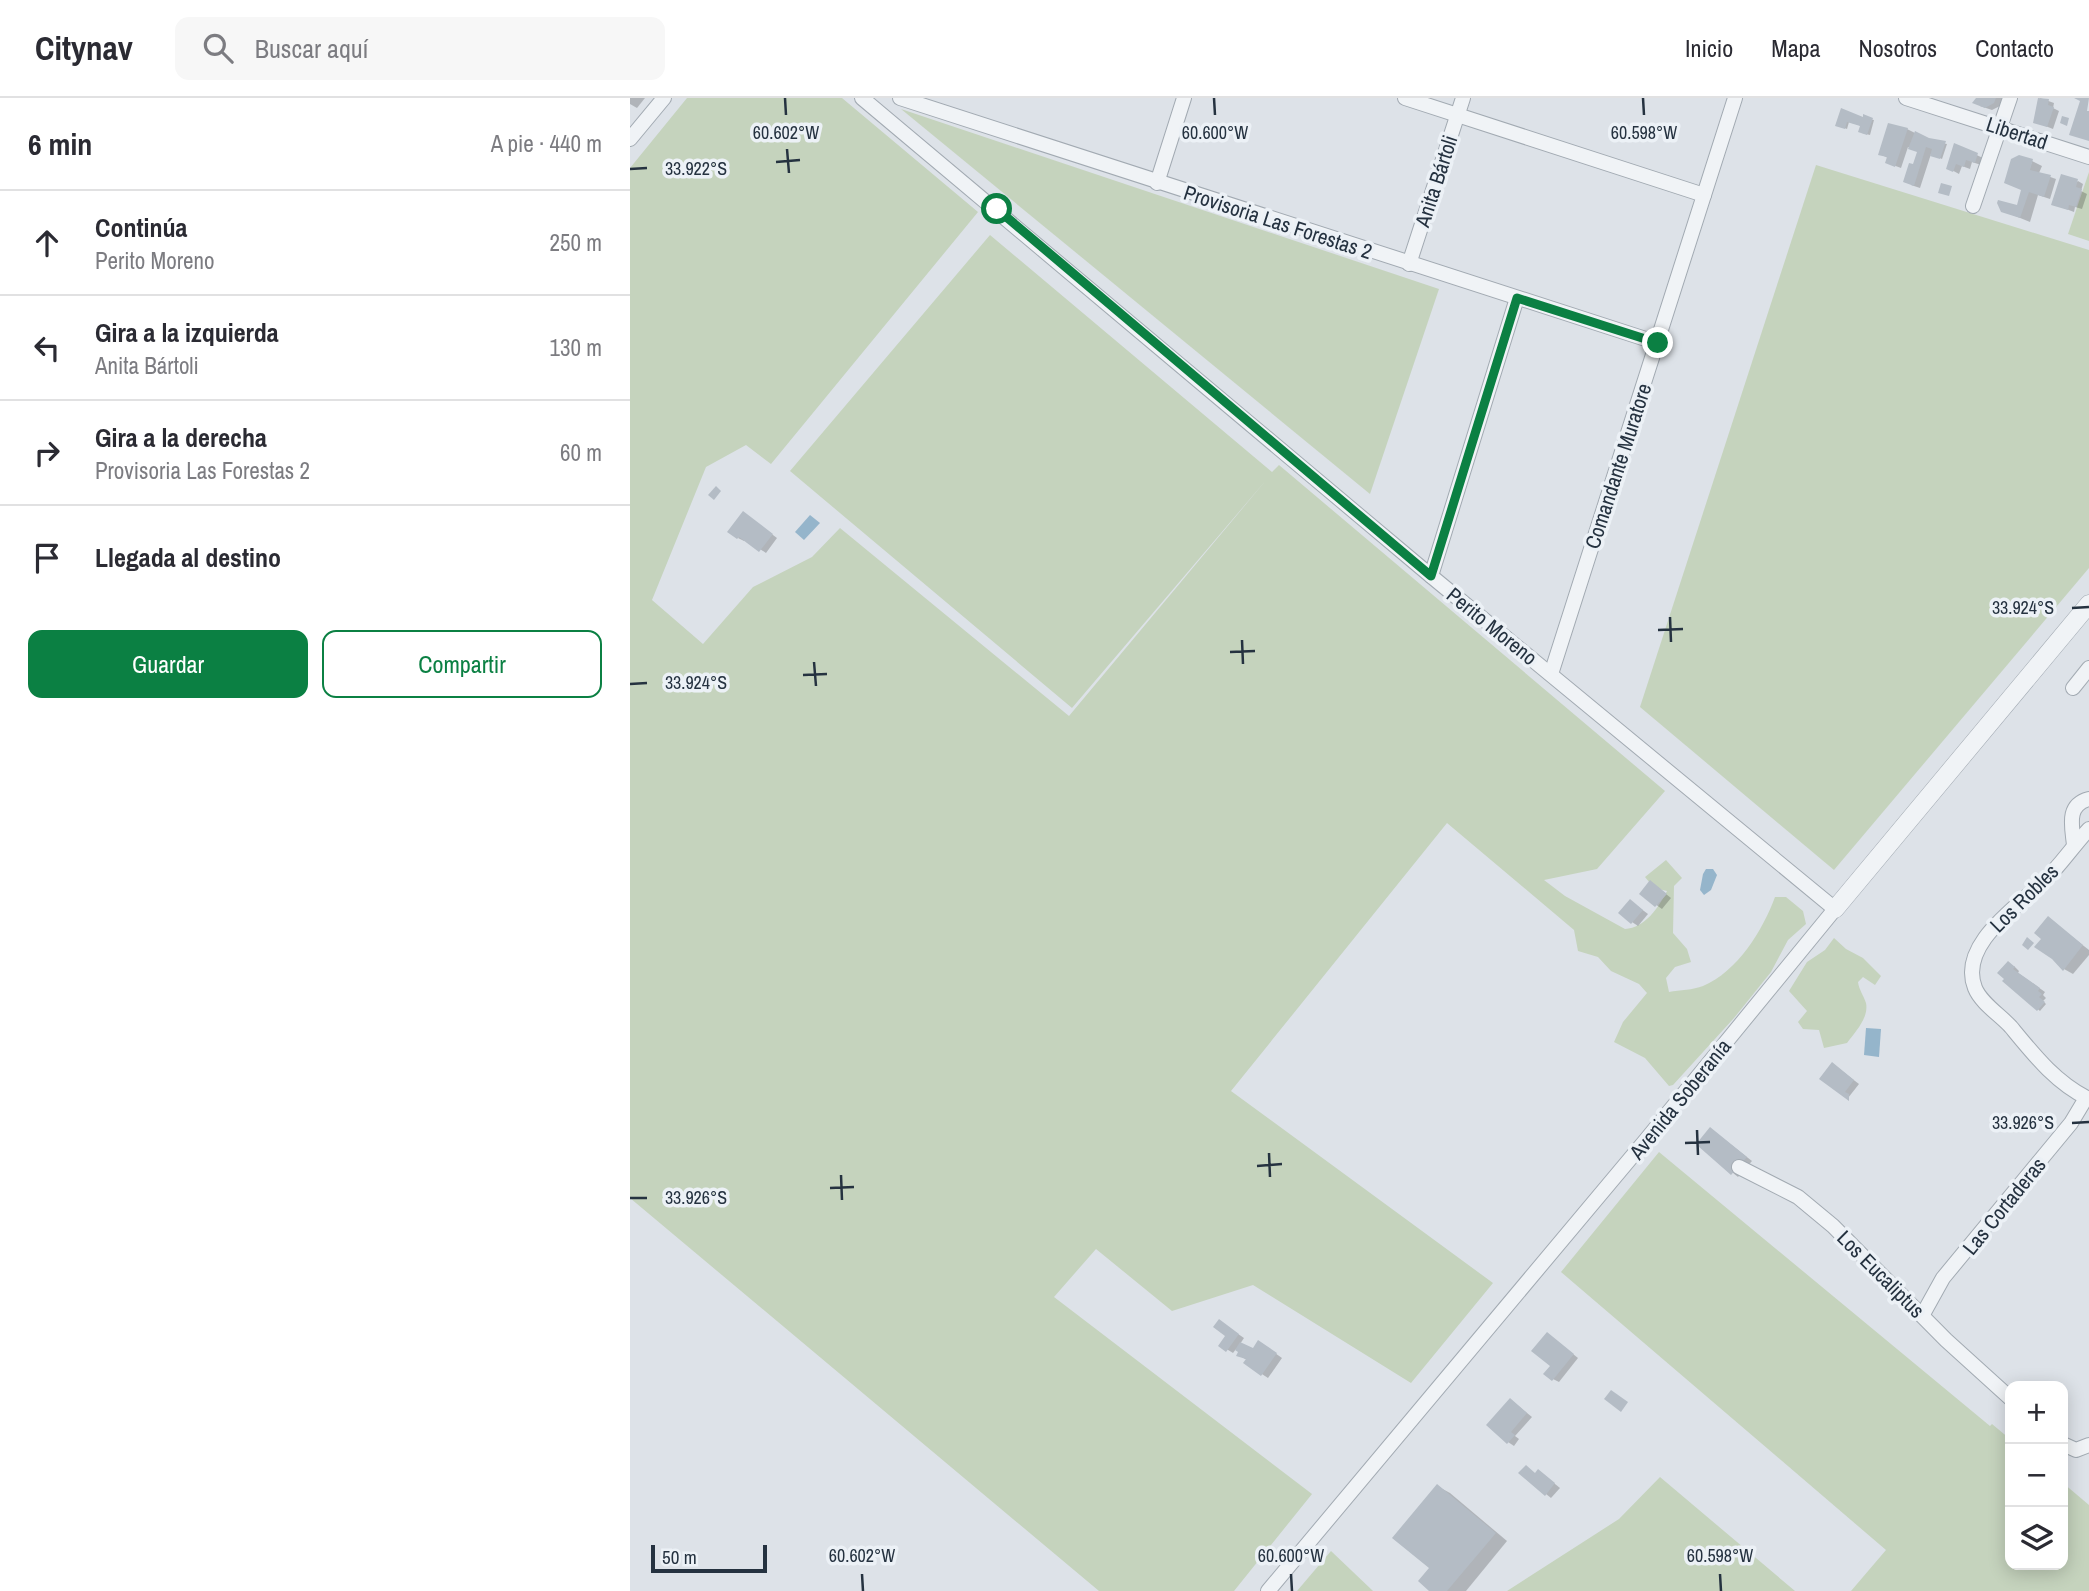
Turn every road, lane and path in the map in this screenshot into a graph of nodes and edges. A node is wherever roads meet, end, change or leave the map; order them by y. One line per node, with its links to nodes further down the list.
1 (664, 98): 12 (street)
2 (862, 98): 20 (street, Perito Moreno)
3 (900, 98): 14 (street, Provisoria Las Forestas 2)
4 (1184, 98): 14 (street)
5 (1405, 98): 10 (street)
6 (1463, 98): 10 (street, Anita Bártoli)
7 (1735, 98): 15 (street, Comandante Muratore)
8 (1906, 98): 11 (street, Libertad)
9 (2010, 98): 11 (street)
10 (1457, 115): 15 (street); 17 (street, Anita Bártoli)
11 (2000, 128): 13 (street, Libertad); 16 (street)
12 (630, 139)
13 (2089, 156)
14 (1157, 183): 17 (street, Provisoria Las Forestas 2)
15 (1704, 195): 19 (street, Comandante Muratore)
16 (1973, 206)
17 (1409, 264): 18 (street, Provisoria Las Forestas 2)
18 (1517, 298): 19 (street, Provisoria Las Forestas 2); 20 (street)
19 (1658, 343): 23 (street, Comandante Muratore)
20 (1431, 576): 23 (street, Perito Moreno)
21 (2089, 604): 28 (street, Avenida Soberanía)
22 (2089, 668): 24 (street)
23 (1551, 674): 28 (street, Perito Moreno)
24 (2073, 688)
25 (2089, 799): 27 (street, Los Robles)
26 (2089, 829): 27 (street, Los Robles)
27 (2074, 845): 29 (street, Los Robles)
28 (1835, 909): 35 (street, Avenida Soberanía)
29 (2088, 1099): 31 (street, Las Cortaderas)
30 (1739, 1167): 31 (street, Los Eucaliptus)
31 (1923, 1314): 32 (street, Los Eucaliptus)
32 (2005, 1393)
33 (2089, 1445): 34 (street)
34 (2068, 1446)
35 (1268, 1591)

